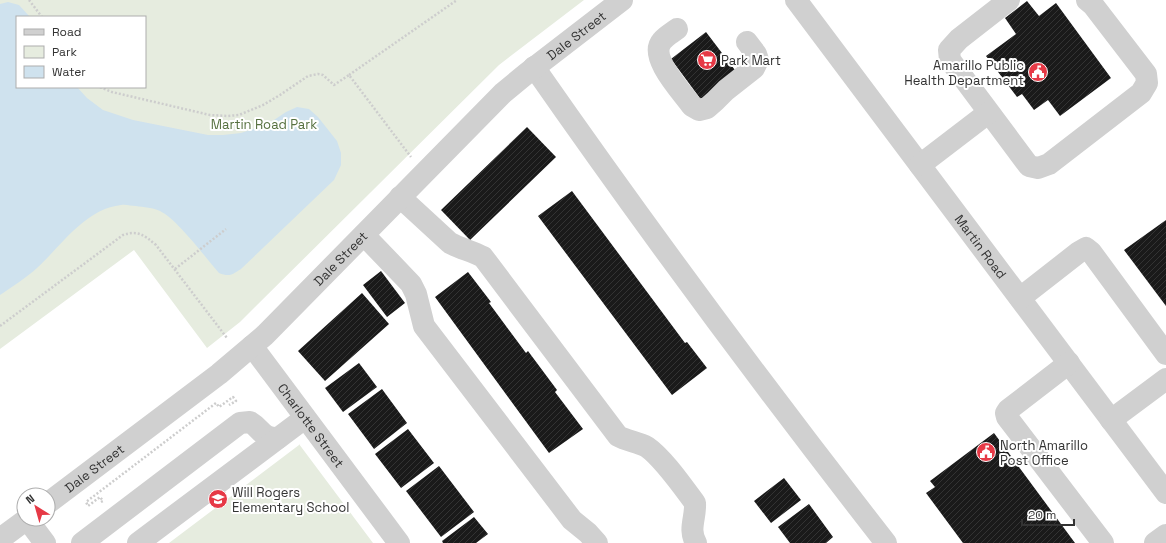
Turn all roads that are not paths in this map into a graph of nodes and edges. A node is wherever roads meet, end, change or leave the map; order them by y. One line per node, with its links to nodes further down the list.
1 (622, 0): 7 (street, Dale Street)
2 (796, 0): 9 (street, Martin Road)
3 (1009, 0): 8 (street)
4 (1087, 0): 8 (street)
5 (677, 29): 6 (street)
6 (747, 42)
7 (534, 67): 10 (street, Dale Street); 32 (street)
8 (988, 112): 9 (street)
9 (920, 165): 12 (street, Martin Road)
10 (400, 198): 11 (street, Dale Street); 31 (street)
11 (364, 235): 13 (street, Dale Street); 30 (street)
12 (1020, 298): 14 (street); 15 (street, Martin Road)
13 (252, 346): 17 (street, Charlotte Street); 21 (street, Dale Street)
14 (1166, 354)
15 (1069, 363): 18 (street, Martin Road); 33 (street)
16 (1166, 379): 18 (street)
17 (306, 418): 19 (street); 29 (street, Charlotte Street)
18 (1111, 420): 20 (street, Martin Road)
19 (278, 438): 27 (street); 28 (street)
20 (1166, 493)
21 (56, 497)
22 (17, 527): 25 (street)
23 (33, 527): 26 (street)
24 (1166, 535): 34 (street)
25 (0, 540)
26 (45, 543)
27 (82, 543)
28 (138, 543)
29 (399, 543)
30 (597, 543)
31 (696, 543)
32 (886, 543)
33 (1103, 543)
34 (1155, 543)

